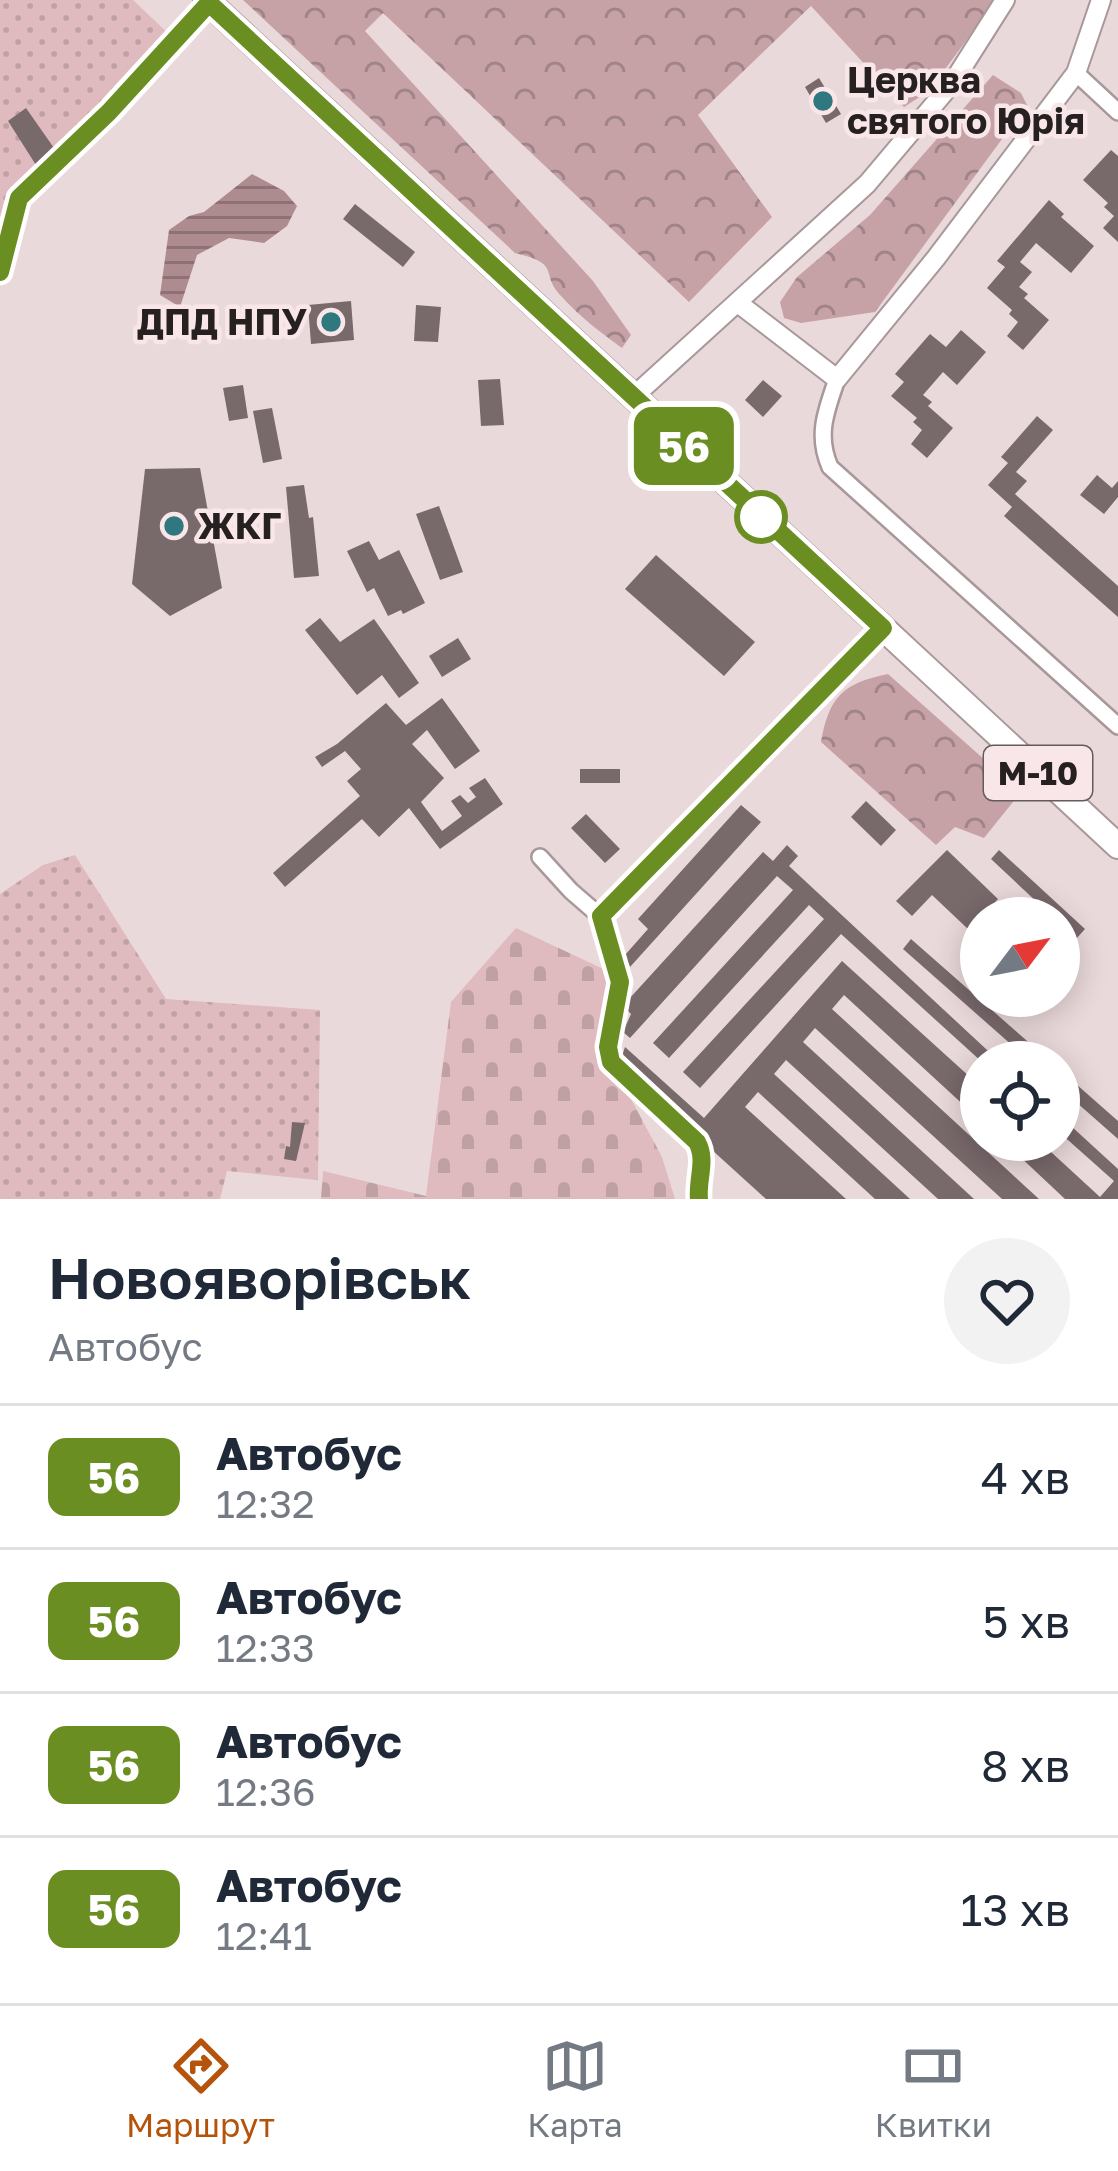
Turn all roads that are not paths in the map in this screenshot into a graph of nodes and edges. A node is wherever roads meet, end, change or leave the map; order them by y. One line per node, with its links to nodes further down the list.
1 (1005, 0): 7 (street)
2 (1101, 0): 4 (street)
3 (208, 1): 6 (street); 9 (highway, М-10)
4 (1076, 73): 5 (street); 8 (street)
5 (1118, 112)
6 (0, 272)
7 (738, 303): 8 (street); 9 (street)
8 (837, 379): 11 (street)
9 (633, 397): 10 (highway, М-10)
10 (883, 628): 12 (highway, М-10); 14 (street)
11 (1118, 726)
12 (1118, 846)
13 (541, 857): 14 (street)
14 (601, 916): 15 (street)
15 (699, 1199)

